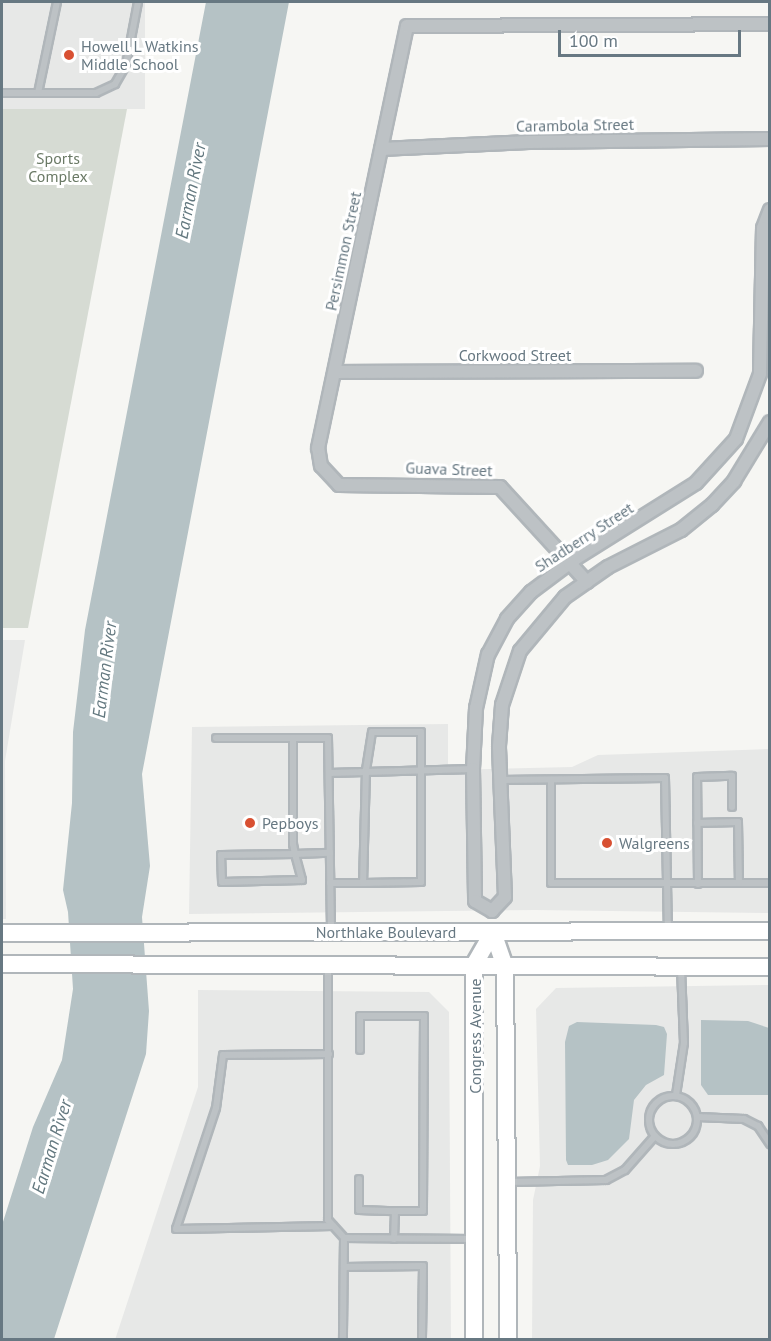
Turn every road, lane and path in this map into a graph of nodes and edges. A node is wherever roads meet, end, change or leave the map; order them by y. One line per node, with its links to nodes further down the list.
1 (57, 2): 5 (lane)
2 (138, 2): 5 (lane)
3 (770, 24): 7 (street, Persimmon Street)
4 (2, 93): 5 (lane)
5 (38, 93)
6 (770, 139): 7 (street, Carambola Street)
7 (381, 149): 10 (street, Persimmon Street)
8 (770, 210): 13 (street, Shadberry Street)
9 (696, 371): 10 (street, Corkwood Street)
10 (334, 372): 12 (street, Persimmon Street)
11 (770, 422): 14 (street)
12 (331, 480): 13 (street, Guava Street)
13 (571, 562): 14 (street, Guava Street); 17 (street, Shadberry Street)
14 (587, 582): 21 (street)
15 (216, 738): 16 (lane)
16 (293, 738): 20 (lane); 26 (lane)
17 (473, 769): 19 (lane); 33 (street, Shadberry Street)
18 (366, 770): 19 (lane); 19 (lane); 20 (lane); 28 (lane)
19 (422, 772): 28 (lane)
20 (329, 773): 25 (lane)
21 (500, 780): 22 (lane); 33 (street)
22 (551, 780): 31 (lane); 31 (lane)
23 (732, 807): 24 (lane)
24 (697, 823): 29 (lane); 32 (lane)
25 (330, 853): 26 (lane); 27 (lane)
26 (295, 854): 26 (lane)
27 (330, 883): 28 (lane); 38 (lane)
28 (363, 883)
29 (739, 883): 30 (lane); 32 (lane)
30 (770, 883)
31 (667, 884): 32 (lane); 34 (lane)
32 (698, 884)
33 (492, 911): 36 (street)
34 (668, 931): 35 (main road, Northlake Boulevard); 36 (main road, Northlake Boulevard)
35 (770, 931)
36 (493, 932): 38 (main road, Northlake Boulevard); 41 (main road, Congress Avenue); 42 (main road, Congress Avenue)
37 (2, 933): 38 (main road, Northlake Boulevard)
38 (331, 933)
39 (2, 964): 40 (main road, Northlake Boulevard)
40 (328, 965): 41 (main road, Northlake Boulevard); 46 (lane)
41 (474, 965): 42 (main road, Northlake Boulevard); 57 (main road, Congress Avenue)
42 (505, 966): 43 (main road, Northlake Boulevard); 52 (main road, Congress Avenue)
43 (681, 967): 44 (main road, Northlake Boulevard); 47 (lane)
44 (770, 967)
45 (360, 1050): 53 (lane)
46 (329, 1054): 54 (lane); 54 (lane)
47 (676, 1095): 48 (lane); 49 (lane)
48 (698, 1117): 49 (lane); 50 (lane)
49 (655, 1136): 52 (lane)
50 (770, 1144)
51 (359, 1179): 53 (lane)
52 (506, 1182): 62 (main road, Congress Avenue)
53 (395, 1211): 56 (lane)
54 (333, 1226): 55 (lane)
55 (344, 1238): 56 (lane); 58 (lane)
56 (394, 1239): 57 (lane)
57 (475, 1239): 61 (main road, Congress Avenue)
58 (344, 1267): 59 (lane); 60 (lane)
59 (343, 1340)
60 (422, 1340)
61 (474, 1340)
62 (508, 1340)

